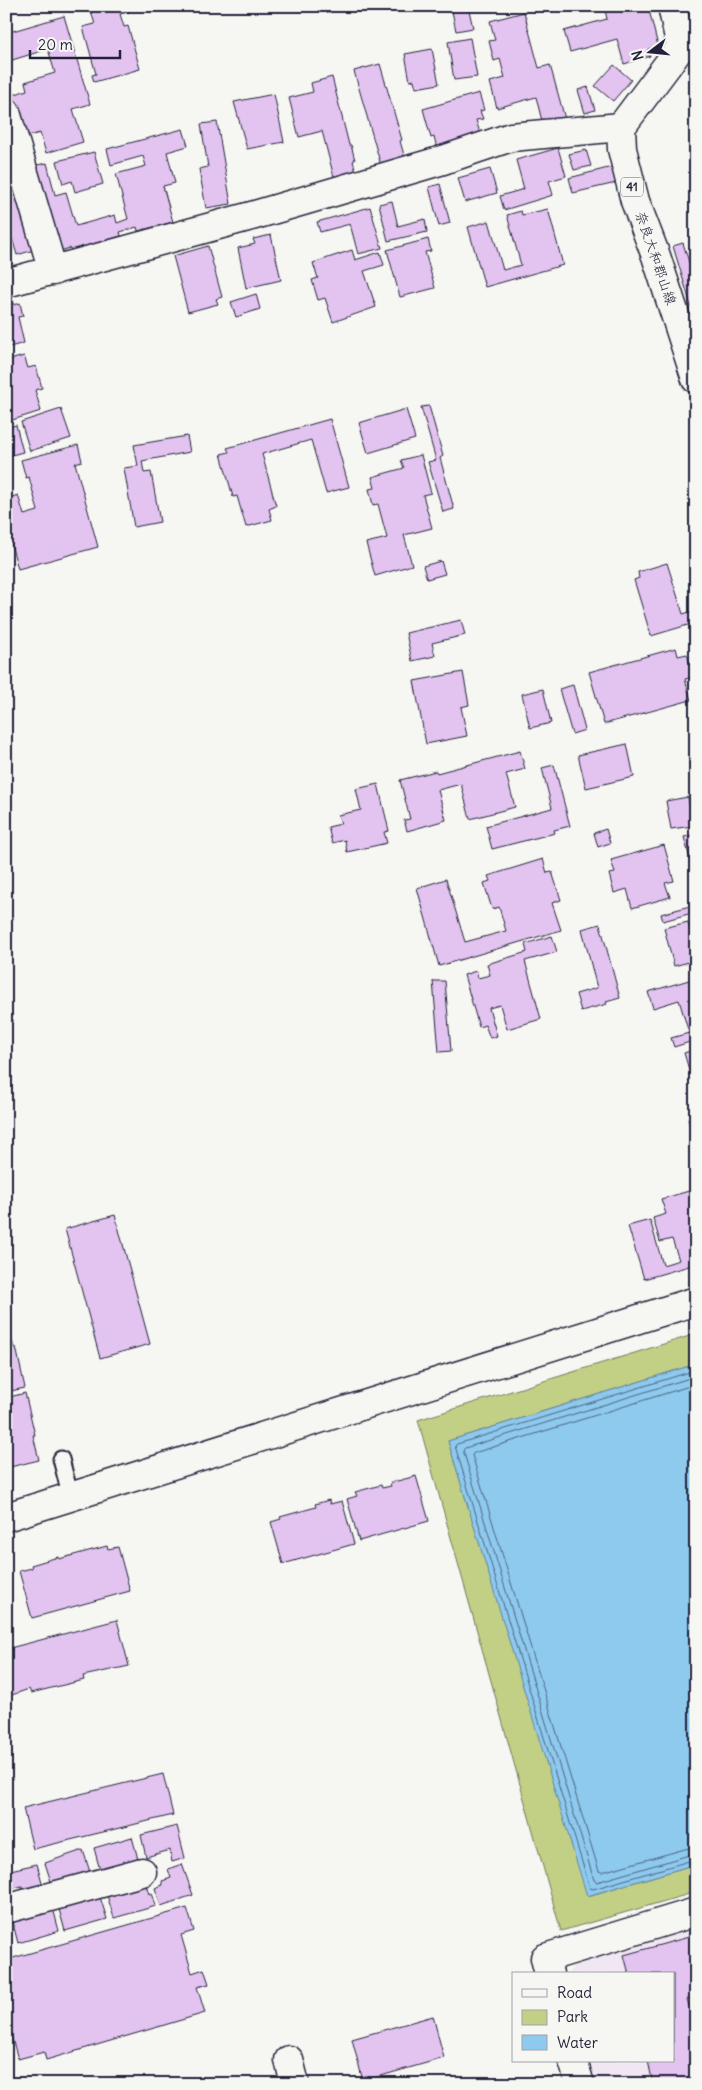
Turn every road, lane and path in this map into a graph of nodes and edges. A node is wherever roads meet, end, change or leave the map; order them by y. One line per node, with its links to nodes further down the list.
1 (672, 6): 2 (street)
2 (688, 44): 4 (street)
3 (6, 112): 5 (street)
4 (621, 126): 5 (street); 7 (street, 奈良大和郡山線 / 41)
5 (53, 271): 6 (street)
6 (6, 284)
7 (696, 379)
8 (696, 1301): 10 (street)
9 (61, 1459): 10 (lane)
10 (71, 1498): 11 (street)
11 (6, 1517)
12 (142, 1872): 13 (street)
13 (6, 1909)
14 (696, 1912): 15 (street)
15 (548, 1972)
16 (573, 2062): 17 (street)
17 (580, 2084)

